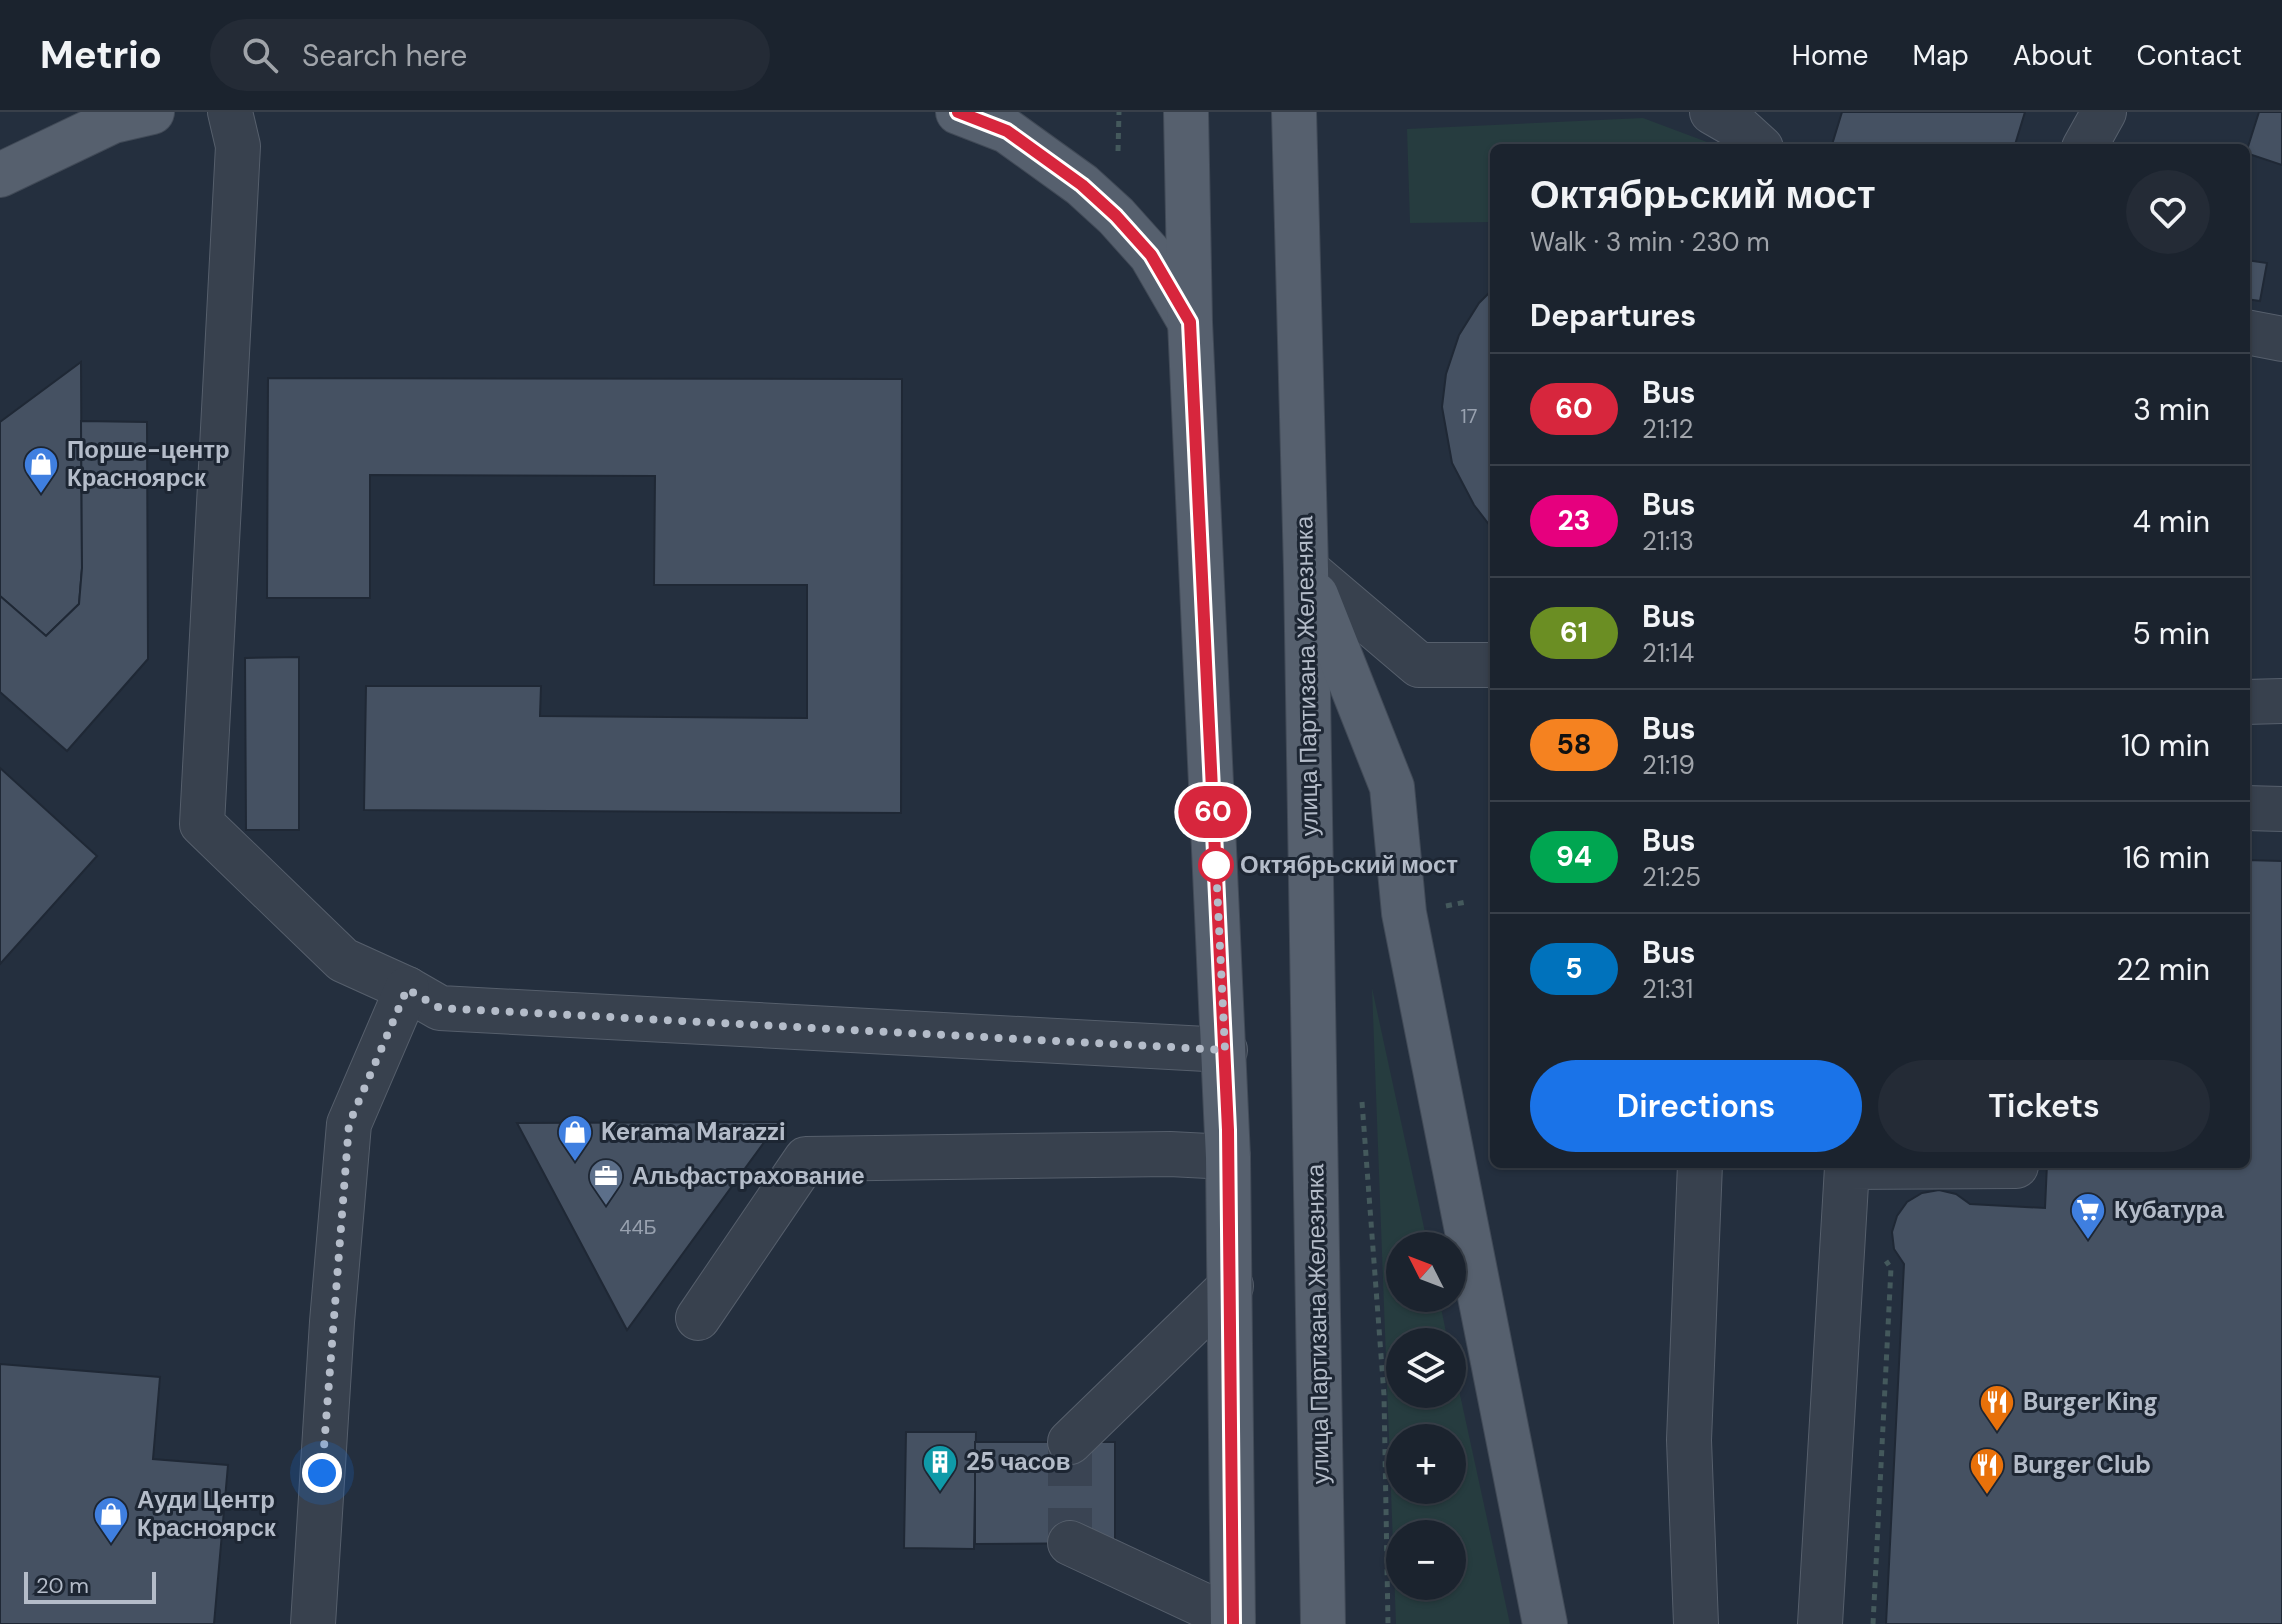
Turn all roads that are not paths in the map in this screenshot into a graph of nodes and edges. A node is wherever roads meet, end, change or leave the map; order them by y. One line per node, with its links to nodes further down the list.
1 (152, 112): 8 (main road)
2 (230, 112): 18 (lane)
3 (958, 112): 9 (main road)
4 (1186, 112): 9 (main road)
5 (1294, 112): 12 (main road, улица Партизана Железняка)
6 (2104, 112): 7 (lane)
7 (2086, 144)
8 (0, 175)
9 (1190, 322): 19 (main road)
10 (2250, 333): 11 (lane)
11 (2282, 339)
12 (1306, 569): 13 (lane); 29 (main road, улица Партизана Железняка); 30 (main road)
13 (1490, 665)
14 (2282, 701): 15 (lane)
15 (2250, 702)
16 (2250, 808): 17 (lane)
17 (2282, 809)
18 (407, 989): 19 (lane); 28 (lane)
19 (1225, 1050): 20 (main road)
20 (1228, 1157): 23 (main road); 24 (lane)
21 (1700, 1168): 31 (lane)
22 (1847, 1168): 32 (lane)
23 (1231, 1286): 25 (lane); 27 (main road)
24 (698, 1318)
25 (1070, 1442)
26 (1070, 1543): 27 (lane)
27 (1233, 1622)
28 (313, 1624)
29 (1323, 1624)
30 (1545, 1624)
31 (1696, 1624)
32 (1820, 1624)

